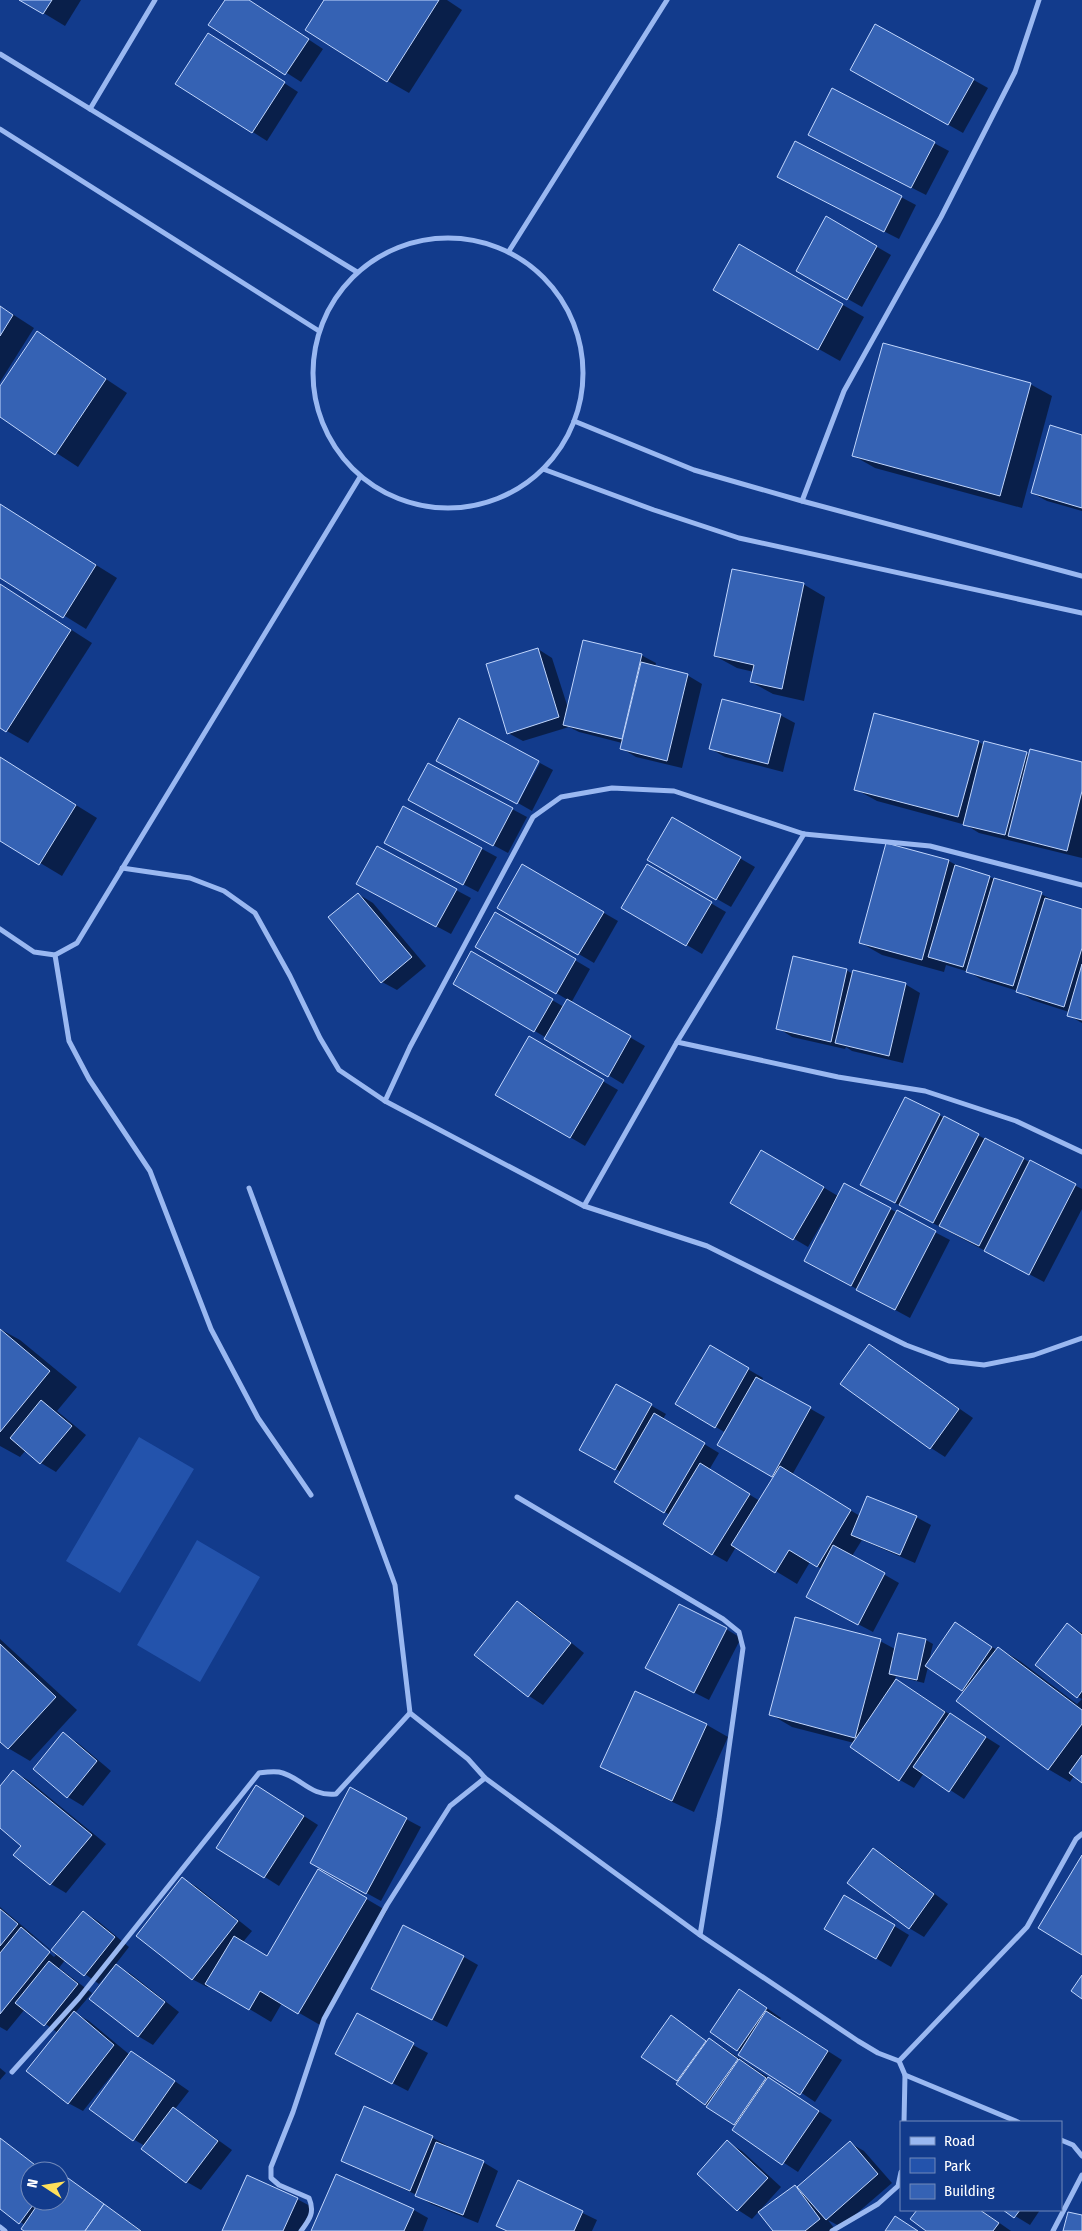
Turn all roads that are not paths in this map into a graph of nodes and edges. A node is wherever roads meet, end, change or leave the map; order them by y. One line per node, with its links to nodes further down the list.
1 (155, 0): 5 (street)
2 (667, 0): 7 (street)
3 (1039, 0): 13 (street)
4 (0, 54): 5 (street)
5 (90, 109): 8 (street)
6 (0, 128): 9 (street)
7 (509, 251): 8 (street); 10 (street)
8 (357, 272): 9 (street)
9 (319, 331): 12 (street)
10 (574, 421): 11 (street); 13 (street)
11 (543, 469): 12 (street); 15 (street)
12 (360, 477): 17 (street)
13 (802, 501): 14 (street)
14 (1082, 576)
15 (1082, 613)
16 (804, 834): 18 (street); 21 (street); 22 (street)
17 (122, 868): 20 (street); 22 (street)
18 (1082, 885)
19 (0, 929): 20 (street)
20 (54, 955): 27 (street)
21 (677, 1042): 23 (street); 25 (street)
22 (386, 1101): 25 (street)
23 (1082, 1152)
24 (249, 1188): 29 (street)
25 (584, 1206): 26 (street)
26 (1082, 1338)
27 (310, 1496)
28 (516, 1497): 32 (street)
29 (410, 1713): 30 (street); 34 (street)
30 (485, 1778): 32 (street); 44 (street)
31 (1082, 1834): 33 (street)
32 (700, 1935): 33 (street)
33 (899, 2061): 35 (street)
34 (12, 2072)
35 (906, 2076): 36 (street); 37 (street)
36 (904, 2121)
37 (1016, 2121)
38 (1062, 2140): 39 (street)
39 (1082, 2156)
40 (1082, 2175): 46 (street)
41 (900, 2177): 45 (street)
42 (0, 2227): 43 (street)
43 (5, 2231)
44 (301, 2231)
45 (832, 2231)
46 (1053, 2231)

